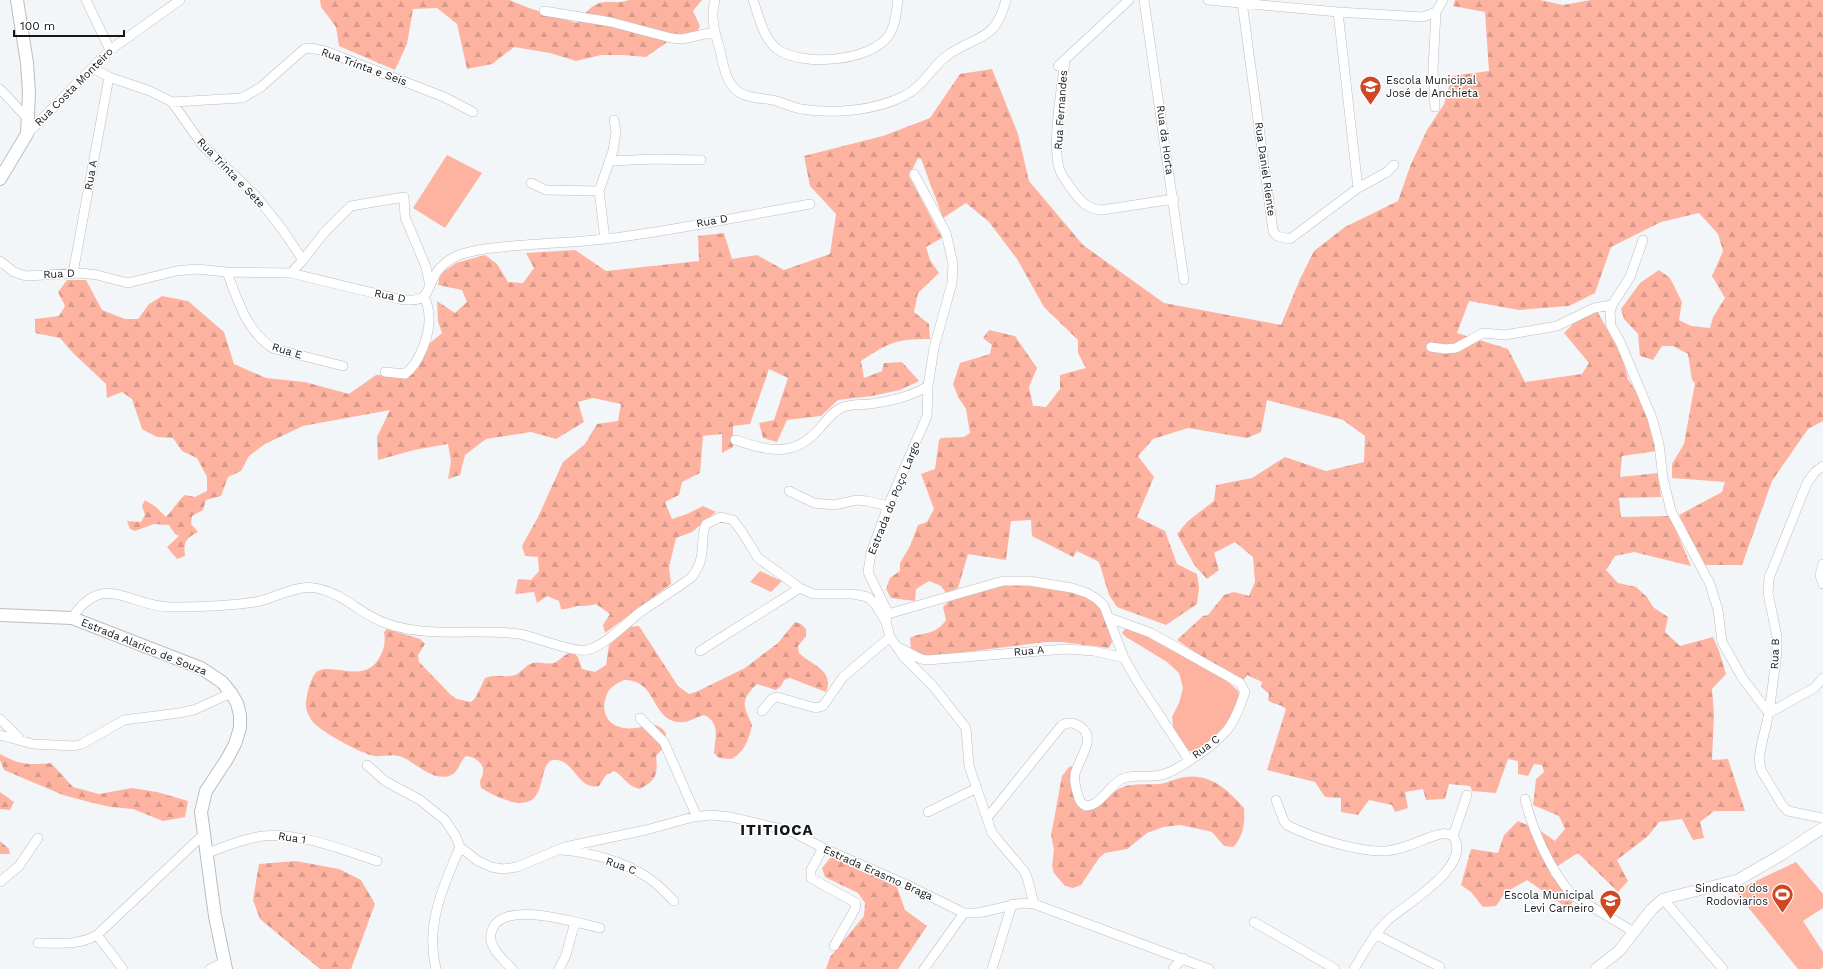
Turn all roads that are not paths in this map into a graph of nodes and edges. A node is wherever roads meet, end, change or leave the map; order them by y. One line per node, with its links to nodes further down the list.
1 (17, 0): 24 (main road)
2 (86, 0): 17 (street)
3 (180, 0): 17 (street, Rua Costa Monteiro)
4 (715, 0): 16 (street)
5 (753, 0): 6 (street)
6 (898, 0)
7 (1006, 0): 16 (street)
8 (1129, 0): 35 (street, Rua Fernandes)
9 (1144, 0): 35 (street, Rua da Horta)
10 (1208, 0): 12 (street)
11 (1443, 0): 15 (street)
12 (1242, 2): 14 (street); 33 (street, Rua Daniel Riente)
13 (544, 11): 16 (street)
14 (1338, 12): 15 (street); 33 (street)
15 (1436, 12): 22 (street)
16 (714, 32)
17 (110, 50): 18 (street, Rua Costa Monteiro)
18 (93, 68): 19 (street, Rua Trinta e Sete); 26 (street, Rua Costa Monteiro)
19 (109, 78): 21 (street, Rua Trinta e Sete); 42 (street, Rua A)
20 (0, 89): 24 (street)
21 (172, 102): 23 (street, Rua Trinta e Seis); 39 (street, Rua Trinta e Sete)
22 (1435, 107)
23 (473, 112)
24 (28, 119): 26 (main road)
25 (614, 120): 28 (street)
26 (27, 134): 31 (main road)
27 (701, 160): 28 (street)
28 (610, 161): 34 (street)
29 (1394, 165): 33 (street, Rua Daniel Riente)
30 (914, 174): 51 (street, Estrada do Poço Largo)
31 (0, 179)
32 (531, 183): 34 (street)
33 (1358, 188)
34 (599, 191): 37 (street)
35 (1174, 199): 44 (street, Rua da Horta)
36 (810, 204): 37 (street, Rua D)
37 (605, 239): 45 (street, Rua D)
38 (1642, 240): 47 (street)
39 (303, 260): 43 (street); 45 (street)
40 (0, 261): 42 (street, Rua D)
41 (226, 272): 42 (street, Rua D); 43 (street, Rua D); 49 (street, Rua E)
42 (73, 273)
43 (291, 273): 46 (street, Rua D)
44 (1184, 280)
45 (430, 286): 46 (street, Rua D)
46 (424, 296): 50 (street)
47 (1612, 305): 48 (street); 70 (street)
48 (1430, 347)
49 (343, 366)
50 (385, 372)
51 (928, 386): 52 (street); 55 (street, Estrada do Poço Largo)
52 (735, 440)
53 (1823, 466): 70 (street, Rua B)
54 (789, 491): 55 (street)
55 (888, 506): 61 (street, Estrada do Poço Largo)
56 (1823, 564): 57 (street)
57 (1823, 584)
58 (800, 588): 60 (street); 61 (street); 65 (street)
59 (0, 615): 60 (main road, Estrada Alarico de Souza)
60 (72, 618): 68 (main road, Estrada Alarico de Souza)
61 (887, 618): 62 (street); 63 (street, Estrada do Poço Largo)
62 (1110, 618): 66 (street); 75 (street, Rua C)
63 (890, 637): 64 (street, Estrada do Poço Largo); 69 (street)
64 (896, 646): 66 (street, Rua A); 77 (street, Estrada do Poço Largo)
65 (700, 651)
66 (1124, 658): 75 (street)
67 (1823, 678): 70 (street)
68 (231, 694): 74 (street); 86 (main road, Estrada Alarico de Souza)
69 (762, 711)
70 (1769, 713): 84 (street, Rua B)
71 (640, 718): 82 (street)
72 (0, 719): 74 (street)
73 (0, 735): 74 (street)
74 (22, 741)
75 (1189, 760): 83 (street, Rua C)
76 (367, 766): 89 (street, Estrada Erasmo Braga)
77 (977, 788): 81 (street); 83 (street, Estrada do Poço Largo)
78 (1467, 795): 87 (street)
79 (1525, 799): 103 (street)
80 (1276, 800): 87 (street)
81 (928, 812)
82 (697, 817): 90 (street, Estrada Erasmo Braga); 91 (street, Estrada Erasmo Braga)
83 (987, 818): 98 (street, Estrada do Poço Largo)
84 (1823, 818)
85 (1823, 828): 95 (street)
86 (204, 834): 92 (main road, Estrada Alarico de Souza); 105 (street)
87 (1453, 836): 104 (street)
88 (38, 838): 94 (street)
89 (460, 847): 91 (street, Estrada Erasmo Braga); 113 (street)
90 (823, 848): 99 (street, Estrada Erasmo Braga); 107 (street)
91 (558, 850): 96 (street, Rua C)
92 (207, 853): 93 (street, Rua 1); 109 (main road, Estrada Alarico de Souza)
93 (377, 861)
94 (0, 882)
95 (1663, 899): 103 (street); 123 (street)
96 (674, 901)
97 (1012, 904): 98 (street); 99 (street); 117 (street)
98 (1034, 904): 108 (street)
99 (964, 913): 116 (street)
100 (576, 922): 102 (street); 114 (street); 115 (street)
101 (1254, 922): 120 (street)
102 (600, 928)
103 (1634, 932): 122 (street)
104 (1375, 934): 110 (street); 121 (street)
105 (97, 935): 106 (street); 111 (street)
106 (38, 943)
107 (834, 946)
108 (1183, 958): 118 (street); 119 (street)
109 (225, 965): 112 (street)
110 (1440, 967)
111 (123, 969)
112 (210, 969)
113 (436, 969)
114 (512, 969)
115 (559, 969)
116 (924, 969)
117 (992, 969)
118 (1173, 969)
119 (1209, 969)
120 (1335, 969)
121 (1354, 969)
122 (1596, 969)
123 (1723, 969)

